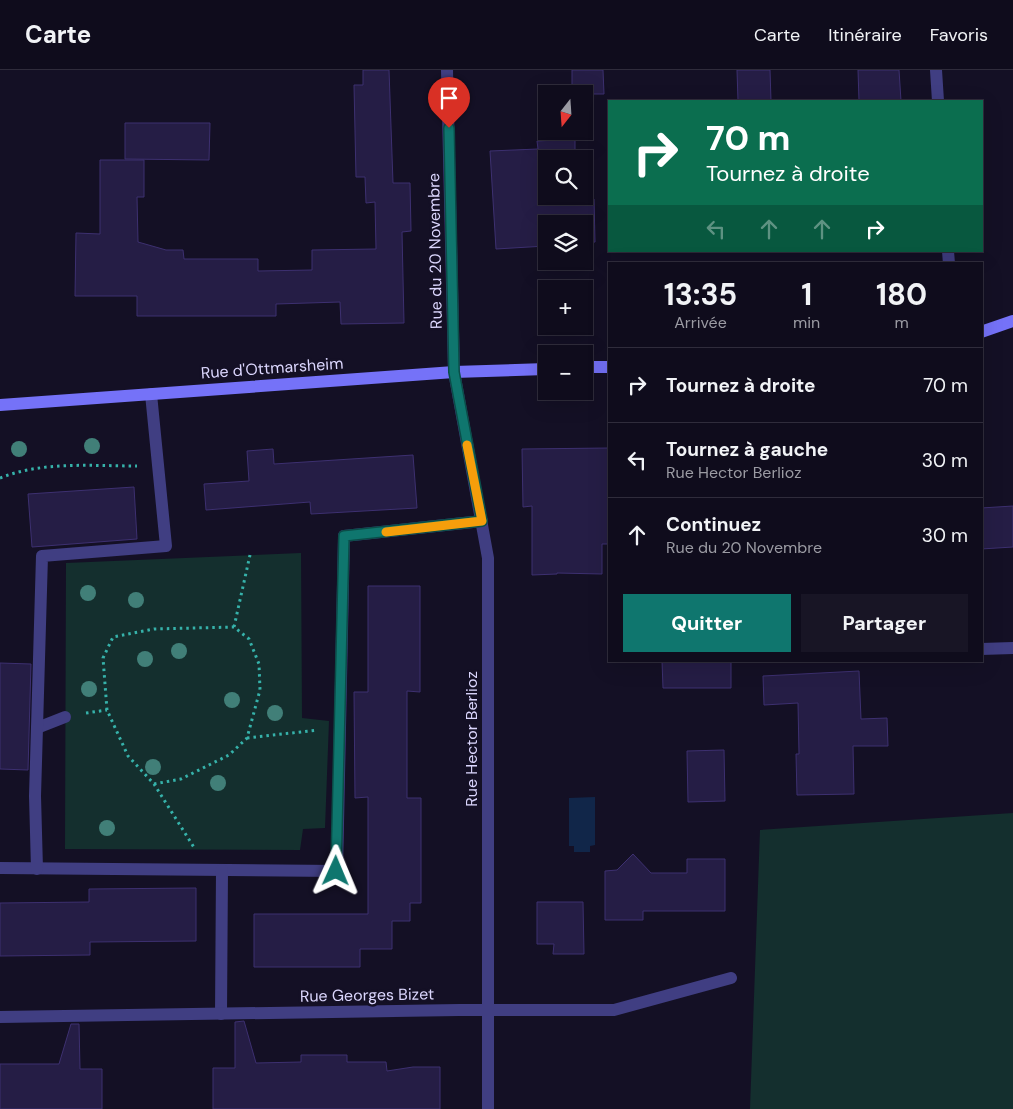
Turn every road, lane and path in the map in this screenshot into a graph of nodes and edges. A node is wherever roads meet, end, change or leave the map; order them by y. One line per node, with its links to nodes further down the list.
1 (447, 70): 9 (street, Rue du 20 Novembre)
2 (936, 70): 3 (street)
3 (938, 100)
4 (1013, 321): 5 (main road)
5 (983, 331)
6 (593, 367): 7 (main road)
7 (608, 367)
8 (538, 368): 9 (main road, Rue d'Ottmarsheim)
9 (454, 372): 10 (main road, Rue d'Ottmarsheim); 14 (street, Rue Hector Berlioz)
10 (151, 394): 11 (main road, Rue d'Ottmarsheim); 12 (street)
11 (0, 404)
12 (158, 466): 13 (path); 21 (street)
13 (0, 478)
14 (482, 521): 20 (street); 29 (street, Rue Hector Berlioz)
15 (250, 555): 16 (path)
16 (234, 627): 22 (path); 23 (path)
17 (1013, 648): 18 (street)
18 (983, 650)
19 (65, 717): 21 (street)
20 (334, 727): 22 (path); 27 (street)
21 (37, 728): 26 (street)
22 (247, 738): 23 (path)
23 (154, 784): 24 (path)
24 (195, 849)
25 (0, 868): 26 (street)
26 (37, 868): 27 (street)
27 (222, 870): 30 (street)
28 (731, 978): 29 (street, Rue Georges Bizet)
29 (487, 1009): 30 (street, Rue Georges Bizet); 32 (street, Rue Hector Berlioz)
30 (221, 1014): 31 (street, Rue Georges Bizet)
31 (0, 1017)
32 (488, 1109)

